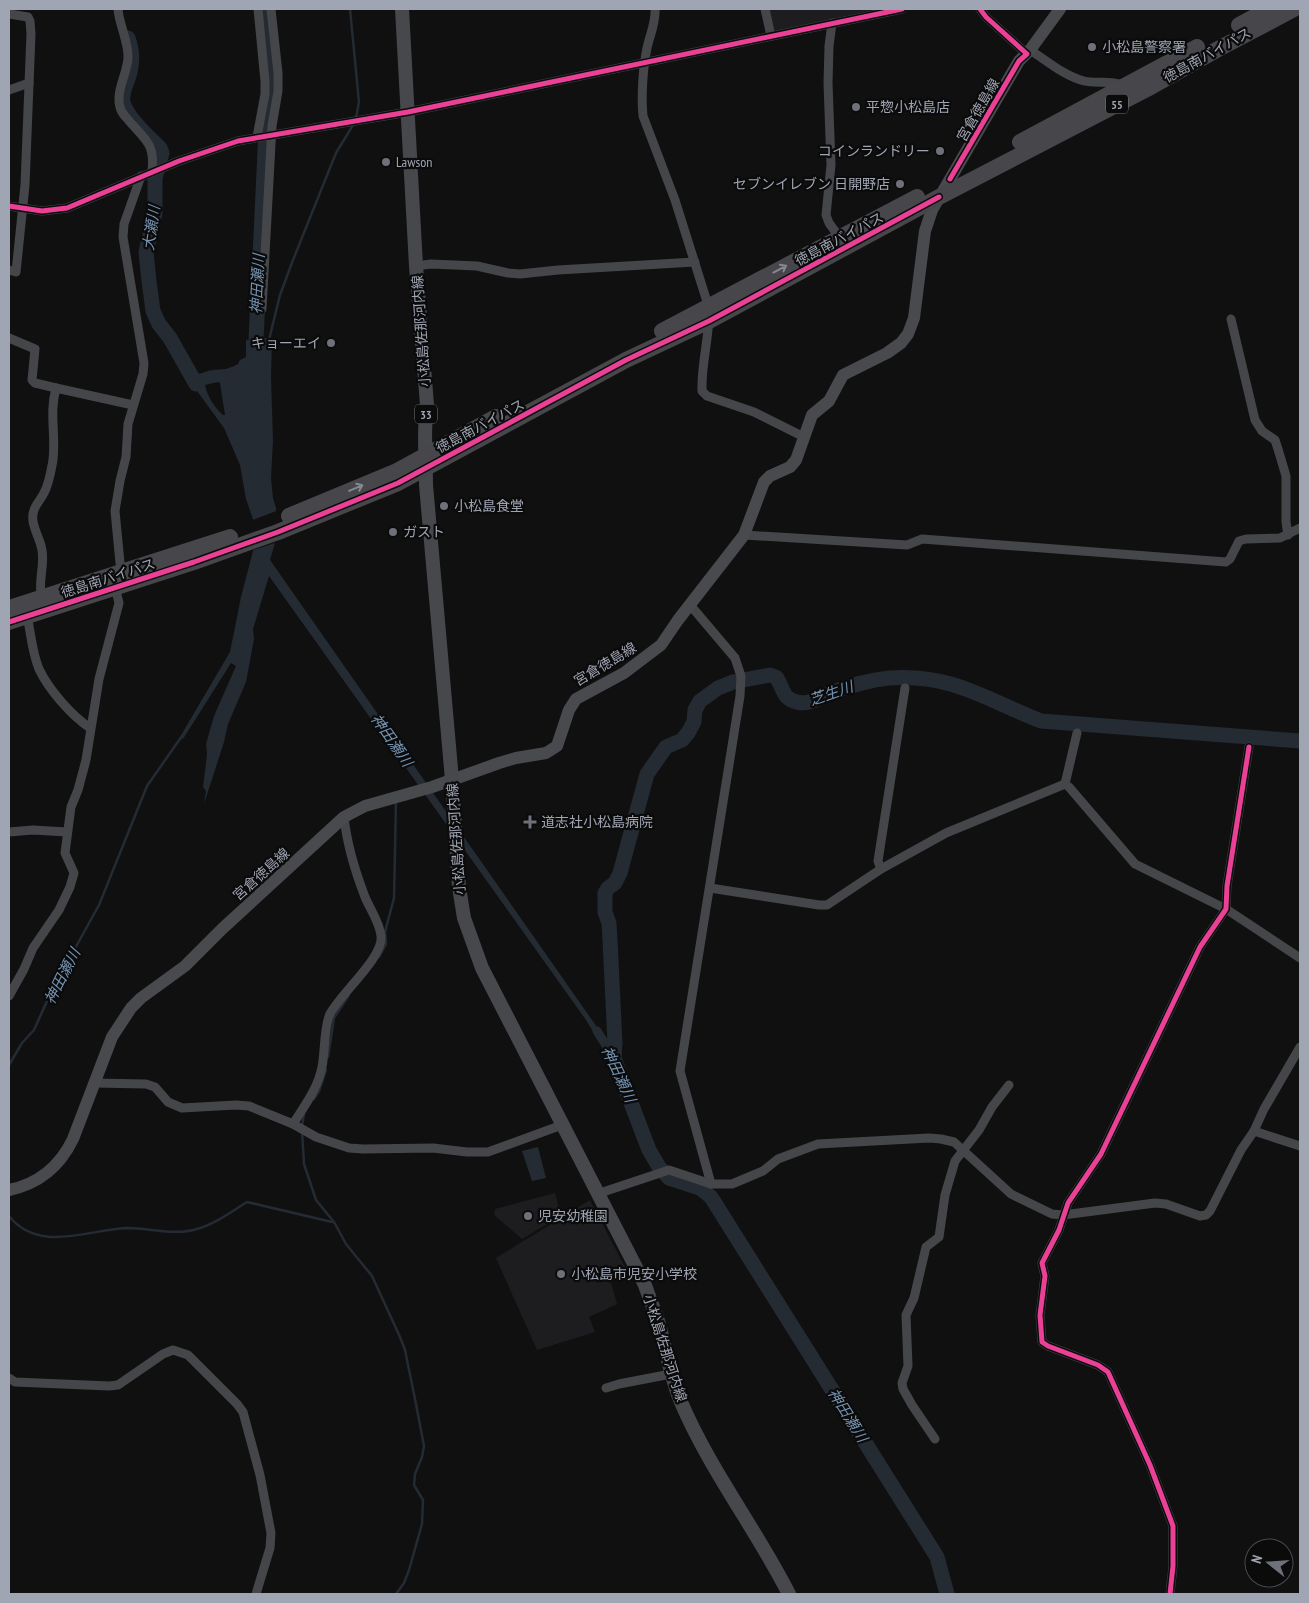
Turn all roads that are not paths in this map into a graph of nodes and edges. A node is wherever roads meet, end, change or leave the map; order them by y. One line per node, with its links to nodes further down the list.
1 (118, 9): 22 (street)
2 (258, 9): 21 (street)
3 (271, 9): 21 (street)
4 (402, 9): 20 (main road, 小松島佐那河内線 / 33)
5 (654, 9): 16 (street)
6 (765, 9): 14 (street)
7 (902, 9): 13 (street)
8 (980, 9): 15 (street)
9 (1060, 9): 15 (main road, 宮倉徳島線)
10 (1269, 9): 19 (highway, 徳島南バイパス / 55)
11 (1294, 9): 19 (highway, 徳島南バイパス / 55)
12 (9, 14): 17 (street)
13 (832, 23): 14 (street); 28 (street)
14 (771, 36): 16 (street)
15 (1028, 52): 19 (street); 24 (main road, 宮倉徳島線)
16 (645, 62): 20 (street); 29 (street)
17 (29, 83): 18 (street); 27 (street)
18 (9, 90)
19 (1129, 91): 24 (highway, 徳島南バイパス / 55); 25 (highway, 徳島南バイパス / 55)
20 (408, 112): 21 (street); 30 (main road, 小松島佐那河内線 / 33)
21 (264, 137): 22 (street); 32 (street)
22 (156, 170): 23 (street)
23 (141, 176): 27 (street); 37 (street)
24 (950, 179): 25 (main road, 宮倉徳島線); 28 (highway, 徳島南バイパス / 55)
25 (939, 197): 33 (highway, 徳島南バイパス / 55); 38 (main road, 宮倉徳島線)
26 (9, 206): 27 (street)
27 (22, 208): 31 (street)
28 (840, 238): 33 (highway, 徳島南バイパス / 55, one-way to 28)
29 (695, 262): 30 (street); 33 (street)
30 (416, 266): 39 (main road, 小松島佐那河内線 / 33)
31 (9, 270)
32 (262, 308)
33 (709, 314): 38 (street); 39 (highway, 徳島南バイパス / 55)
34 (1231, 320): 42 (street)
35 (9, 338): 36 (street)
36 (56, 388): 37 (street); 44 (street)
37 (133, 404): 43 (street)
38 (804, 437): 41 (main road, 宮倉徳島線)
39 (426, 461): 43 (highway, 徳島南バイパス / 55); 53 (main road, 小松島佐那河内線 / 33)
40 (1300, 528): 42 (street)
41 (744, 535): 42 (street); 45 (main road, 宮倉徳島線)
42 (1288, 535)
43 (118, 580): 44 (highway, 徳島南バイパス / 55); 50 (street)
44 (44, 603): 46 (highway, 徳島南バイパス / 55); 47 (highway, 徳島南バイパス / 55)
45 (691, 606): 53 (main road, 宮倉徳島線); 59 (street)
46 (9, 608)
47 (28, 616): 48 (highway, 徳島南バイパス / 55); 50 (street)
48 (9, 622)
49 (905, 688): 58 (street)
50 (90, 728): 57 (street)
51 (1077, 733): 54 (street)
52 (1249, 747): 60 (street)
53 (452, 780): 55 (main road, 宮倉徳島線); 67 (main road, 小松島佐那河内線 / 33)
54 (1064, 784): 58 (street); 60 (street)
55 (344, 817): 64 (main road, 宮倉徳島線); 66 (street)
56 (9, 832): 57 (street)
57 (67, 832): 62 (street)
58 (881, 869): 59 (street)
59 (710, 888): 71 (street)
60 (1226, 909): 61 (street); 74 (street)
61 (1300, 958)
62 (9, 996)
63 (1300, 1047): 68 (street)
64 (94, 1083): 66 (street); 72 (main road, 宮倉徳島線)
65 (1009, 1085): 70 (street)
66 (293, 1124): 67 (street)
67 (562, 1125): 73 (main road, 小松島佐那河内線 / 33)
68 (1254, 1130): 69 (street); 74 (street)
69 (1300, 1146)
70 (963, 1150): 71 (street); 74 (street); 78 (street)
71 (711, 1184): 73 (street)
72 (9, 1190)
73 (597, 1194): 75 (main road, 小松島佐那河内線 / 33)
74 (1063, 1215): 81 (street)
75 (671, 1374): 77 (street); 80 (main road, 小松島佐那河内線 / 33)
76 (9, 1378): 79 (street)
77 (606, 1388)
78 (935, 1439)
79 (256, 1594)
80 (789, 1594)
81 (1170, 1594)

